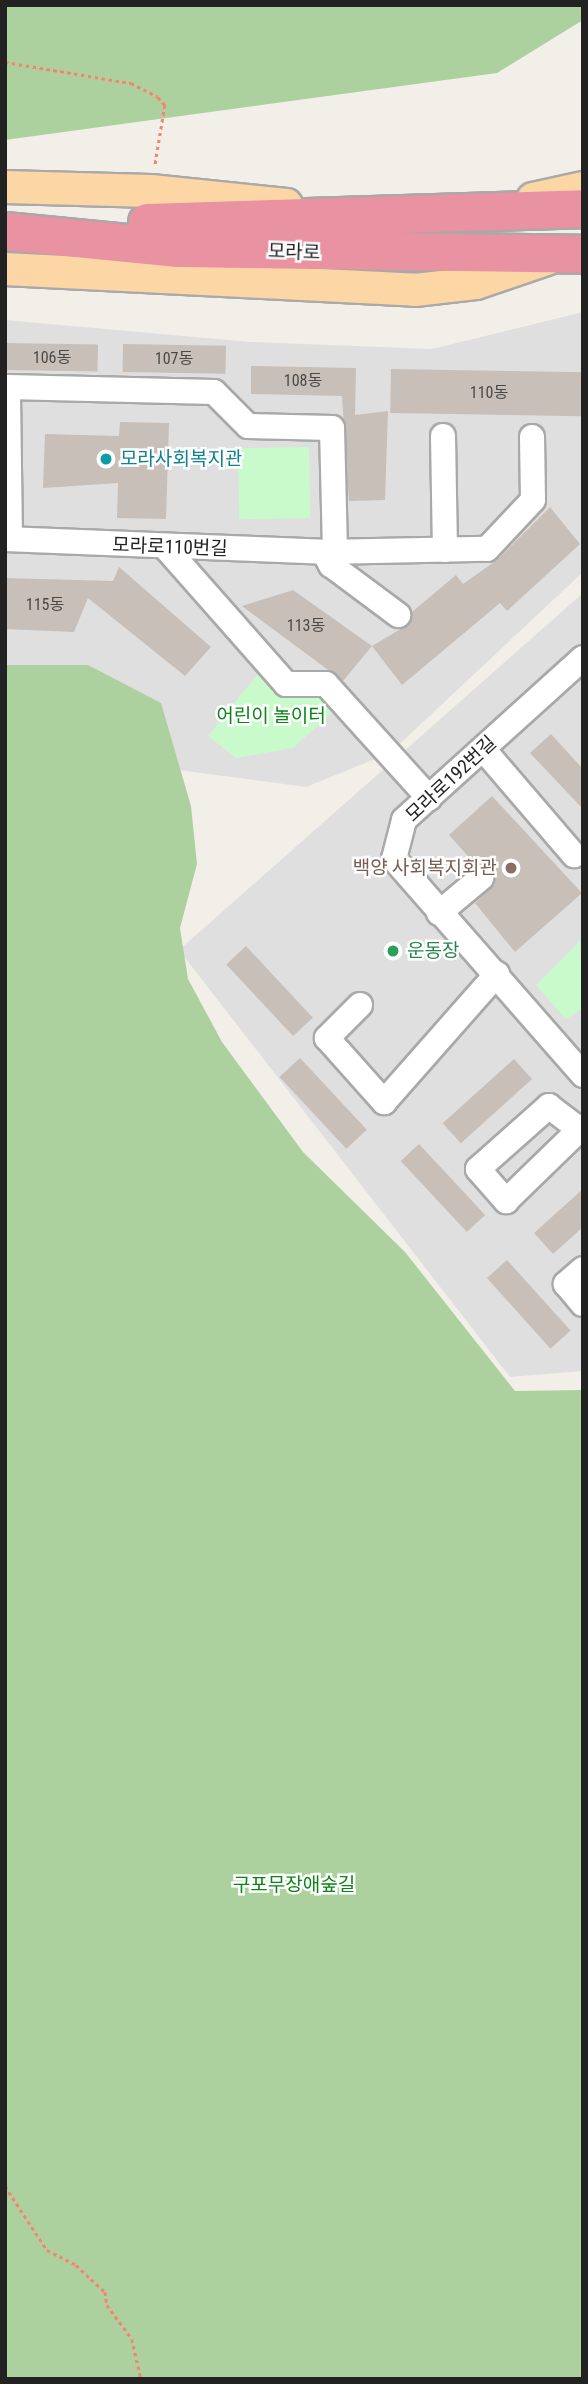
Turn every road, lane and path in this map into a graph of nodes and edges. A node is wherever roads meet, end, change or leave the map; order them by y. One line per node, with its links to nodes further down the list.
1 (5, 62): 4 (path)
2 (5, 187): 4 (main road)
3 (583, 188): 6 (main road)
4 (151, 191): 8 (main road)
5 (583, 208): 6 (highway, 모라로)
6 (476, 211): 8 (highway, 모라로)
7 (5, 212): 8 (highway, 모라로)
8 (375, 213)
9 (5, 231): 11 (highway, 모라로)
10 (583, 254): 11 (highway, 모라로)
11 (539, 258): 12 (main road); 13 (main road)
12 (583, 265)
13 (5, 269)
14 (443, 436): 18 (street)
15 (532, 437): 18 (street, 모라로110번길)
16 (8, 539): 17 (street, 모라로110번길); 19 (street)
17 (167, 548): 19 (street, 모라로110번길); 23 (street)
18 (445, 550): 19 (street, 모라로110번길)
19 (329, 552): 20 (street)
20 (398, 615)
21 (578, 671): 22 (street, 모라로192번길)
22 (483, 749): 23 (street, 모라로192번길); 24 (street)
23 (429, 798): 26 (street, 모라로192번길)
24 (574, 855)
25 (481, 878): 26 (street)
26 (439, 913): 27 (street, 모라로192번길)
27 (497, 974): 28 (street); 29 (street, 모라로192번길)
28 (360, 1005)
29 (583, 1075)
30 (583, 1269): 31 (street)
31 (583, 1304)
32 (5, 2186): 33 (path)
33 (141, 2379)

